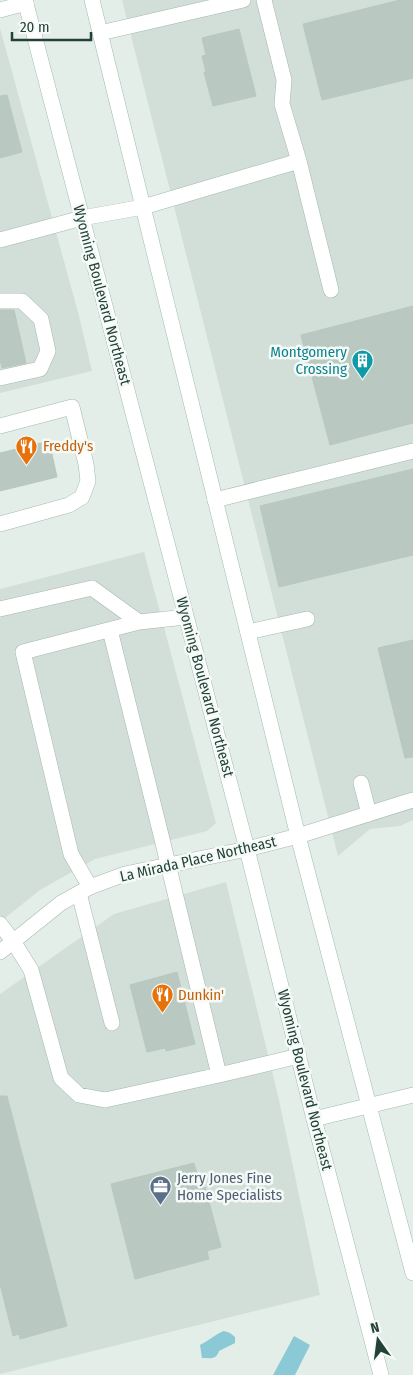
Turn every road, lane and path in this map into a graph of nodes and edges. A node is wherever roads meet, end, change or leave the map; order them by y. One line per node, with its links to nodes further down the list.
1 (92, 0): 6 (main road)
2 (243, 0): 6 (main road)
3 (264, 0): 7 (main road)
4 (26, 2): 5 (main road); 9 (main road, Wyoming Boulevard Northeast)
5 (0, 10)
6 (100, 33): 8 (main road)
7 (300, 161): 8 (main road); 11 (main road)
8 (143, 207): 9 (main road); 16 (main road)
9 (82, 218): 10 (main road); 19 (main road, Wyoming Boulevard Northeast)
10 (0, 240)
11 (331, 290)
12 (0, 301): 13 (main road)
13 (0, 378)
14 (0, 426): 17 (main road)
15 (413, 452): 16 (main road)
16 (215, 500): 23 (main road)
17 (0, 524)
18 (0, 609): 21 (main road)
19 (186, 617): 21 (main road); 28 (main road, Wyoming Boulevard Northeast)
20 (307, 619): 23 (main road)
21 (139, 622): 22 (main road)
22 (110, 630): 29 (main road); 30 (main road)
23 (248, 632): 27 (main road)
24 (361, 783): 26 (main road)
25 (413, 800): 26 (main road, La Mirada Place Northeast)
26 (369, 814): 27 (main road, La Mirada Place Northeast)
27 (298, 836): 28 (main road, La Mirada Place Northeast); 38 (main road)
28 (247, 849): 29 (main road, La Mirada Place Northeast); 35 (main road, Wyoming Boulevard Northeast)
29 (168, 865): 30 (main road, La Mirada Place Northeast); 36 (main road)
30 (85, 890): 32 (main road, La Mirada Place Northeast); 34 (main road)
31 (0, 924): 32 (main road)
32 (13, 942): 33 (main road, La Mirada Place Northeast); 36 (main road)
33 (0, 952)
34 (112, 1023)
35 (299, 1056): 36 (main road); 39 (main road, Wyoming Boulevard Northeast)
36 (219, 1076)
37 (413, 1095): 38 (main road)
38 (370, 1106): 39 (main road); 40 (main road)
39 (314, 1120): 41 (main road, Wyoming Boulevard Northeast)
40 (413, 1273)
41 (381, 1375)

